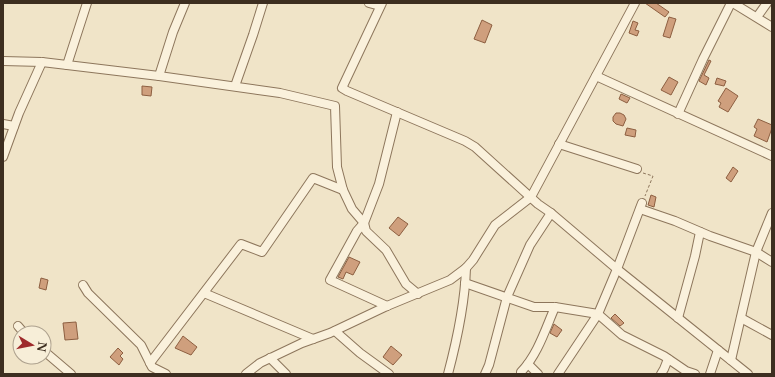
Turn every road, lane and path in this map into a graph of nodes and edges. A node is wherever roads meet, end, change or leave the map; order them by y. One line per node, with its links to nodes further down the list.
1 (87, 3): 13 (street)
2 (184, 3): 14 (street)
3 (263, 3): 16 (street)
4 (369, 3): 8 (street)
5 (635, 3): 15 (street)
6 (732, 3): 9 (street); 18 (street)
7 (766, 3): 9 (street)
8 (381, 5): 17 (street)
9 (757, 18): 10 (street)
10 (772, 27)
11 (3, 61): 12 (street)
12 (42, 62): 13 (street); 20 (street)
13 (67, 65): 14 (street)
14 (159, 76): 16 (street)
15 (596, 76): 18 (street); 21 (street)
16 (234, 86): 25 (street)
17 (397, 112): 26 (street); 30 (street)
18 (678, 114): 22 (street)
19 (3, 124): 20 (street)
20 (14, 126): 23 (street)
21 (559, 144): 24 (street); 26 (street)
22 (772, 156)
23 (3, 157)
24 (637, 169): 27 (path)
25 (343, 190): 30 (street); 38 (street)
26 (531, 197): 28 (street); 34 (street)
27 (641, 206): 31 (street); 35 (street)
28 (551, 213): 35 (street); 40 (street)
29 (772, 213): 32 (street)
30 (364, 223): 39 (street); 41 (street)
31 (700, 232): 32 (street); 44 (street)
32 (756, 252): 33 (street); 45 (street)
33 (772, 262)
34 (466, 268): 36 (street); 39 (street)
35 (617, 269): 43 (street); 44 (street)
36 (465, 283): 40 (street); 63 (street)
37 (83, 285): 54 (street)
38 (204, 293): 48 (street); 54 (street)
39 (418, 294): 41 (street)
40 (507, 297): 42 (street); 64 (street)
41 (387, 306): 46 (street)
42 (554, 307): 43 (street); 55 (street)
43 (598, 314): 52 (street); 67 (street)
44 (678, 318): 49 (street)
45 (740, 318): 47 (street); 53 (street)
46 (335, 331): 48 (street); 62 (street)
47 (772, 335)
48 (313, 339): 51 (street)
49 (718, 350): 53 (street); 69 (street)
50 (52, 358): 58 (street)
51 (270, 358): 60 (street); 61 (street)
52 (668, 359): 56 (street); 68 (street)
53 (732, 360): 57 (street)
54 (150, 363): 59 (street)
55 (528, 364): 65 (street); 66 (street)
56 (691, 373)
57 (745, 373)
58 (71, 374)
59 (166, 374)
60 (246, 374)
61 (286, 374)
62 (389, 374)
63 (448, 374)
64 (485, 374)
65 (521, 374)
66 (538, 374)
67 (558, 374)
68 (661, 374)
69 (710, 374)

